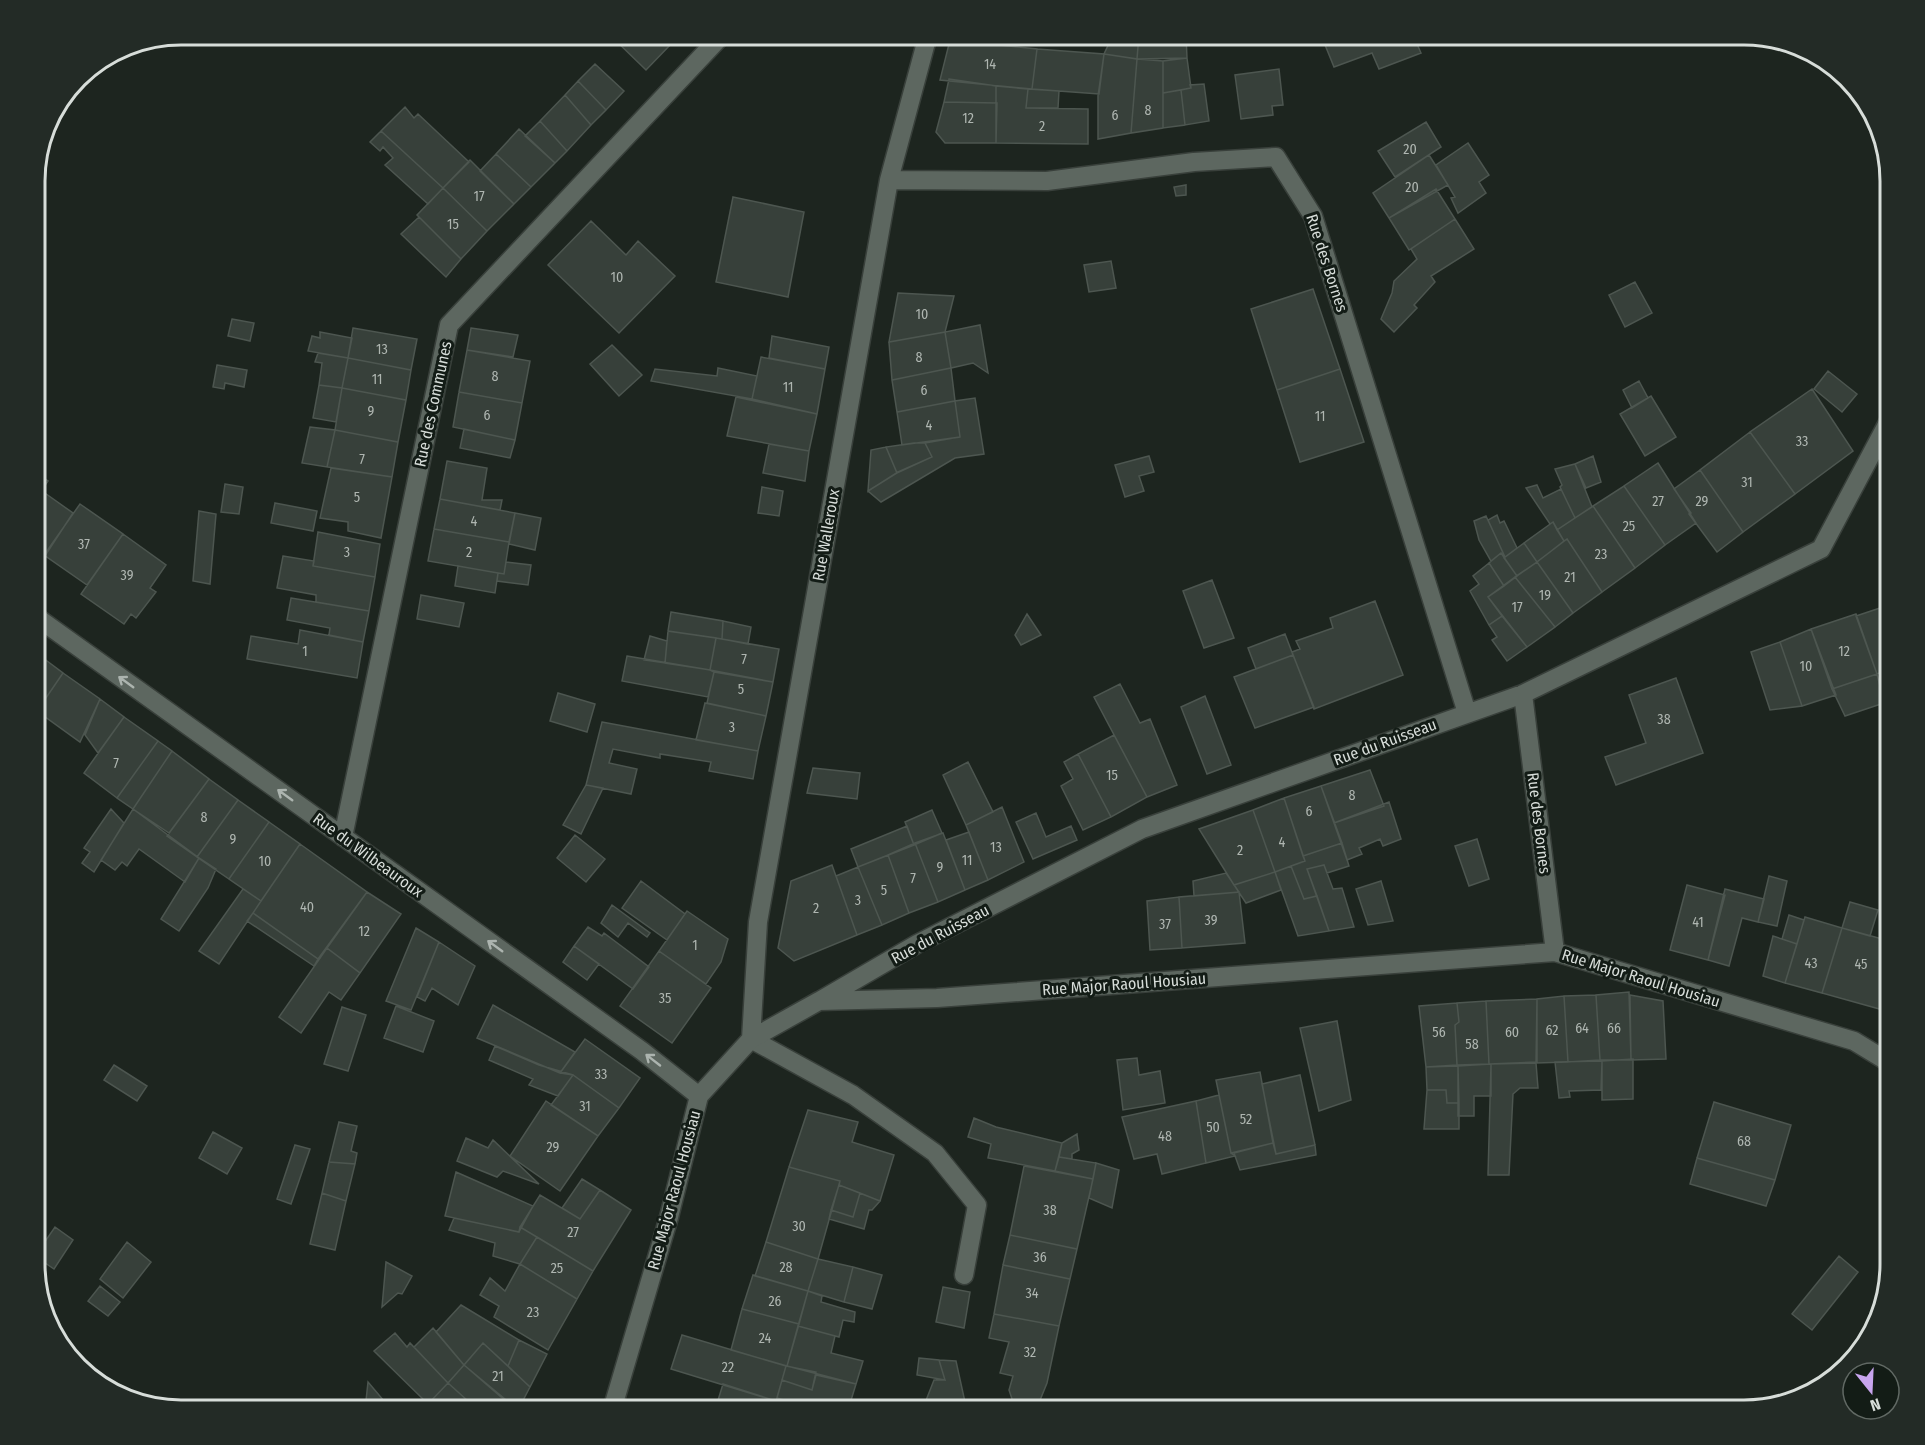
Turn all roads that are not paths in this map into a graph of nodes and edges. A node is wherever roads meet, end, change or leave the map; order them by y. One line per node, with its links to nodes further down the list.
1 (712, 45): 8 (street, Rue des Communes)
2 (925, 45): 3 (street, Rue Walleroux)
3 (889, 180): 7 (street, Rue des Bornes); 11 (street, Rue Walleroux)
4 (1880, 438): 6 (street, Rue du Ruisseau)
5 (45, 623): 8 (street, Rue du Wilbeauroux, one-way to 5)
6 (1523, 694): 7 (street, Rue du Ruisseau); 9 (street, Rue des Bornes)
7 (1467, 713): 10 (street, Rue du Ruisseau)
8 (343, 837): 13 (street, Rue du Wilbeauroux, one-way to 8)
9 (1555, 952): 10 (street, Rue Major Raoul Housiau); 12 (street, Rue Major Raoul Housiau)
10 (819, 1001): 11 (street, Rue Major Raoul Housiau)
11 (751, 1039): 13 (street, Rue Major Raoul Housiau); 14 (street)
12 (1880, 1057)
13 (699, 1096): 15 (street, Rue Major Raoul Housiau)
14 (964, 1275)
15 (615, 1400)

